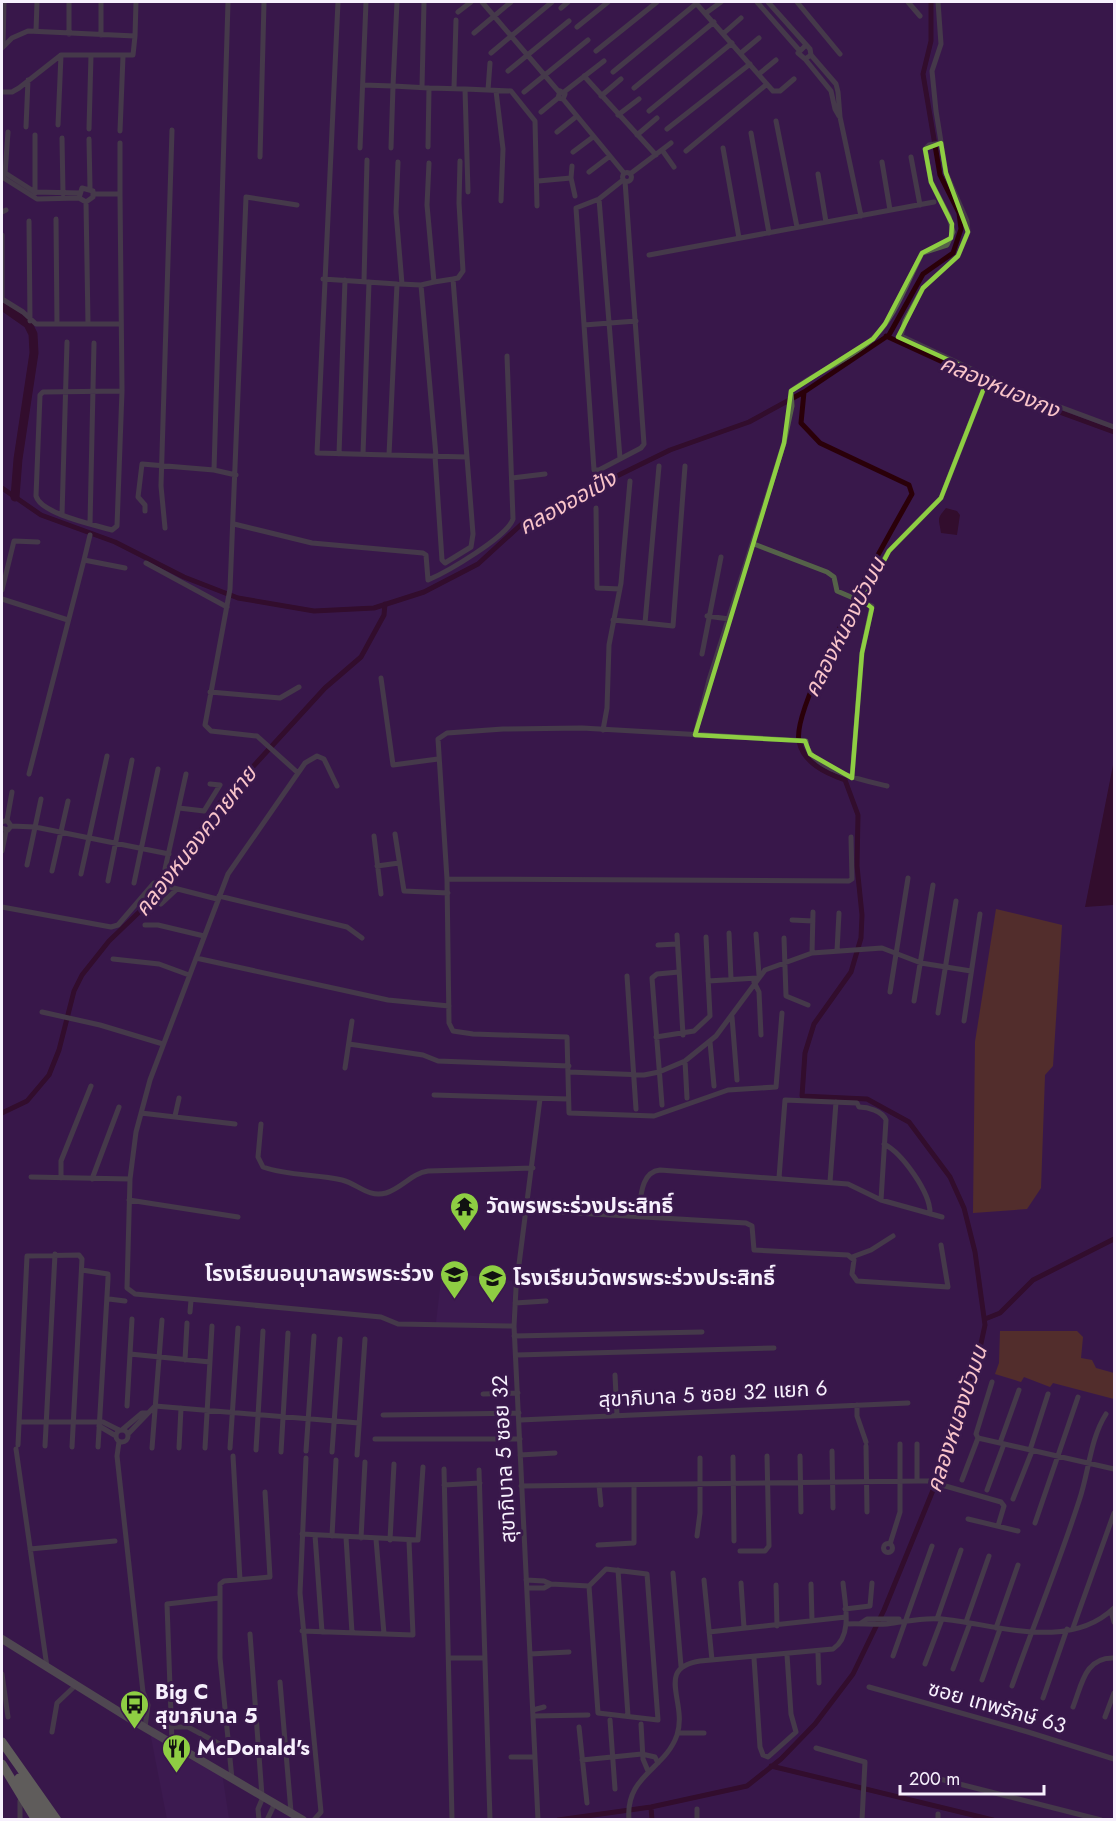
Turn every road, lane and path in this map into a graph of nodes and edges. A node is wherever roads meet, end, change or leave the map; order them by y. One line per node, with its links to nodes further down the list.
1 (4, 2): 47 (street)
2 (37, 2): 36 (street)
3 (69, 2): 39 (street)
4 (101, 2): 40 (street)
5 (136, 2): 42 (street)
6 (228, 2): 189 (street)
7 (264, 2): 117 (street)
8 (338, 2): 157 (street)
9 (366, 2): 71 (street)
10 (397, 2): 72 (street)
11 (424, 2): 73 (street)
12 (471, 2): 27 (street)
13 (482, 2): 29 (street)
14 (511, 2): 29 (street)
15 (552, 2): 41 (street)
16 (568, 2): 26 (street)
17 (608, 2): 35 (street)
18 (657, 2): 49 (street)
19 (696, 2): 28 (street); 63 (street)
20 (721, 2): 28 (street)
21 (757, 2): 48 (street)
22 (768, 2): 46 (street)
23 (797, 2): 52 (street)
24 (908, 2): 30 (street)
25 (938, 2): 107 (street)
26 (561, 8)
27 (458, 12)
28 (706, 13): 34 (street)
29 (495, 15): 37 (street); 41 (street)
30 (920, 16)
31 (741, 18): 38 (street)
32 (456, 20): 75 (street)
33 (569, 21): 55 (street)
34 (714, 22): 38 (street); 76 (street)
35 (577, 27)
36 (36, 31): 39 (street); 47 (street)
37 (474, 33)
38 (724, 33): 45 (street)
39 (69, 34): 40 (street)
40 (101, 35): 42 (street)
41 (512, 35): 50 (street); 55 (street)
42 (135, 36): 56 (street)
43 (759, 38): 51 (street)
44 (588, 40): 64 (street)
45 (732, 43): 51 (street); 85 (street)
46 (805, 46): 48 (street); 57 (street)
47 (2, 47)
48 (799, 50): 57 (street)
49 (596, 51)
50 (490, 53)
51 (741, 53): 61 (street)
52 (840, 54)
53 (61, 55): 54 (street); 68 (street); 91 (street)
54 (91, 55): 56 (street); 93 (street)
55 (529, 55): 62 (street); 64 (street)
56 (123, 56): 96 (street)
57 (808, 57): 148 (street)
58 (776, 60): 65 (street)
59 (604, 61): 66 (street)
60 (489, 63): 78 (street)
61 (750, 64): 65 (street); 94 (street)
62 (508, 71)
63 (613, 72)
64 (545, 74): 81 (street); 82 (street)
65 (759, 74): 70 (street)
66 (584, 76): 82 (street); 83 (street)
67 (621, 79): 83 (street)
68 (28, 80): 80 (street); 92 (street)
69 (794, 80): 70 (street)
70 (767, 84): 113 (street)
71 (363, 85): 72 (street); 109 (street)
72 (393, 86): 73 (street); 110 (street)
73 (422, 87): 74 (street)
74 (429, 88): 75 (street); 108 (street)
75 (454, 88): 77 (street)
76 (634, 88)
77 (465, 89): 78 (street); 133 (street)
78 (488, 90): 79 (street)
79 (496, 91): 131 (street); 141 (street)
80 (2, 92)
81 (524, 93)
82 (561, 95): 86 (street); 88 (street)
83 (601, 96): 87 (street)
84 (639, 99): 87 (street)
85 (649, 111)
86 (542, 112)
87 (618, 115): 101 (street)
88 (577, 116): 98 (street); 102 (street)
89 (657, 118): 101 (street)
90 (776, 121): 152 (street)
91 (58, 125)
92 (26, 127)
93 (89, 129)
94 (667, 129)
95 (172, 130): 186 (street)
96 (120, 131)
97 (8, 132): 128 (street)
98 (557, 132)
99 (751, 133): 153 (street)
100 (34, 135): 134 (street)
101 (637, 135): 115 (street)
102 (593, 137): 114 (street); 116 (street)
103 (63, 138): 138 (street)
104 (89, 139): 132 (street)
105 (120, 142): 136 (street)
106 (671, 143): 112 (street)
107 (938, 143): 175 (street); 202 (street)
108 (428, 147)
109 (360, 148)
110 (391, 148)
111 (723, 148): 155 (street)
112 (662, 150): 115 (street); 125 (street)
113 (686, 151)
114 (573, 152)
115 (656, 154): 129 (street)
116 (610, 156): 126 (street); 129 (street)
117 (260, 157)
118 (910, 157): 145 (street)
119 (367, 160): 160 (street)
120 (398, 162): 162 (street)
121 (460, 162): 158 (street)
122 (882, 162): 147 (street)
123 (429, 163): 161 (street)
124 (572, 166): 130 (street)
125 (674, 167)
126 (589, 172)
127 (818, 174): 151 (street)
128 (3, 175): 134 (street)
129 (625, 177): 140 (street); 166 (street)
130 (571, 178): 131 (street); 139 (street)
131 (537, 181): 146 (street)
132 (90, 188): 135 (street); 137 (street)
133 (468, 192)
134 (34, 194): 138 (street)
135 (94, 194): 136 (street); 142 (street)
136 (120, 194): 170 (street)
137 (79, 195): 138 (street); 142 (street)
138 (63, 196)
139 (575, 196)
140 (599, 199): 167 (street); 171 (street)
141 (501, 201)
142 (86, 202): 169 (street)
143 (934, 202): 145 (street)
144 (297, 205): 191 (street)
145 (920, 205): 147 (street)
146 (537, 206)
147 (890, 210): 148 (street)
148 (861, 216): 151 (street)
149 (56, 219): 168 (street)
150 (29, 220): 165 (street)
151 (826, 222): 152 (street)
152 (797, 227): 153 (street)
153 (769, 233): 155 (street)
154 (2, 235): 164 (street)
155 (739, 238): 156 (street)
156 (649, 255)
157 (324, 279): 159 (street); 180 (street)
158 (453, 279): 161 (street); 184 (street)
159 (345, 280): 160 (street); 180 (street)
160 (367, 281): 162 (street); 181 (street)
161 (434, 282): 163 (street)
162 (400, 284): 163 (street); 182 (street)
163 (421, 285): 183 (street)
164 (2, 299): 165 (street)
165 (30, 321): 168 (street)
166 (636, 321): 167 (street); 185 (street)
167 (611, 322): 171 (street); 185 (street)
168 (57, 324): 169 (street)
169 (88, 324): 170 (street)
170 (121, 324): 177 (street)
171 (584, 325): 185 (street)
172 (67, 342): 178 (street)
173 (94, 343): 176 (street)
174 (507, 356): 192 (street)
175 (988, 378): 179 (street); 210 (street)
176 (94, 391): 177 (street); 178 (street); 197 (street)
177 (122, 391): 197 (street)
178 (67, 392): 196 (street); 196 (street)
179 (1114, 427)
180 (339, 454): 181 (street)
181 (363, 454): 182 (street)
182 (389, 455): 183 (street)
183 (435, 456): 184 (street); 184 (street)
184 (467, 457)
185 (620, 458)
186 (162, 466): 189 (street); 195 (street); 199 (street)
187 (659, 466): 216 (street)
188 (684, 466): 216 (street)
189 (214, 470): 191 (street)
190 (545, 474): 192 (street)
191 (236, 475): 198 (street)
192 (512, 477): 198 (street)
193 (630, 481): 207 (street)
194 (596, 508): 207 (street)
195 (145, 511)
196 (62, 515): 197 (street)
197 (90, 524)
198 (234, 524): 211 (street)
199 (165, 528)
200 (90, 535): 204 (street)
201 (38, 542): 208 (street)
202 (754, 544): 210 (street); 213 (street)
203 (721, 557): 212 (street)
204 (84, 560): 206 (street); 214 (street)
205 (146, 563): 211 (street)
206 (124, 568)
207 (620, 589): 215 (street)
208 (2, 590)
209 (2, 599): 214 (street)
210 (862, 602): 230 (street)
211 (228, 605): 220 (street)
212 (707, 616): 213 (street); 217 (street)
213 (729, 619): 222 (street)
214 (68, 620): 228 (street)
215 (614, 620): 216 (street); 221 (street)
216 (645, 623)
217 (702, 654)
218 (381, 678): 224 (street)
219 (299, 687): 220 (street)
220 (210, 692): 227 (street)
221 (603, 730): 222 (street); 224 (street)
222 (695, 735): 230 (street)
223 (107, 756): 246 (street)
224 (438, 759): 258 (street)
225 (132, 760): 247 (street)
226 (158, 769): 248 (street)
227 (298, 773): 232 (street); 265 (street)
228 (29, 774)
229 (186, 774): 237 (street)
230 (852, 778): 233 (street)
231 (210, 784): 237 (street)
232 (337, 786)
233 (887, 786)
234 (12, 792): 238 (street)
235 (41, 799): 240 (street)
236 (68, 801): 242 (street)
237 (179, 808): 250 (street)
238 (4, 821): 239 (street)
239 (11, 826): 240 (street); 241 (street)
240 (35, 827): 242 (street); 252 (street)
241 (4, 829): 249 (street)
242 (61, 832): 246 (street); 255 (street)
243 (395, 834): 251 (street)
244 (374, 836): 253 (street)
245 (851, 837): 258 (street)
246 (89, 838): 247 (street); 256 (street)
247 (115, 844): 248 (street); 259 (street)
248 (142, 849): 250 (street); 260 (street)
249 (2, 851)
250 (169, 854): 254 (street)
251 (399, 863): 253 (street); 263 (street)
252 (27, 865)
253 (377, 866): 264 (street)
254 (165, 869)
255 (52, 871)
256 (81, 874)
257 (908, 878): 285 (street)
258 (447, 879): 263 (street)
259 (108, 881)
260 (134, 882)
261 (933, 885): 290 (street)
262 (177, 888): 265 (street); 267 (street); 268 (street)
263 (448, 893): 302 (street)
264 (381, 894)
265 (218, 897): 278 (street); 280 (street)
266 (956, 901): 291 (street)
267 (161, 904)
268 (2, 907)
269 (813, 912): 273 (street)
270 (839, 913): 284 (street)
271 (980, 914): 292 (street)
272 (792, 920): 273 (street)
273 (813, 921): 286 (street)
274 (145, 926): 278 (street)
275 (729, 933): 296 (street)
276 (756, 934): 297 (street)
277 (677, 935): 282 (street)
278 (204, 936): 287 (street)
279 (706, 936): 298 (street)
280 (362, 938)
281 (783, 938): 289 (street)
282 (677, 944): 283 (street); 293 (street)
283 (658, 945)
284 (837, 951): 285 (street); 286 (street)
285 (896, 952): 290 (street); 299 (street)
286 (812, 953): 289 (street)
287 (196, 958): 294 (street); 302 (street)
288 (113, 959): 294 (street)
289 (785, 962): 297 (street); 301 (street)
290 (921, 963): 291 (street); 300 (street)
291 (945, 968): 292 (street); 305 (street)
292 (971, 970): 308 (street)
293 (679, 972): 309 (street); 311 (street)
294 (189, 975): 313 (street)
295 (627, 976): 319 (street)
296 (731, 979): 297 (street); 298 (street)
297 (757, 979): 306 (street); 310 (street)
298 (708, 981): 309 (street)
299 (890, 992)
300 (914, 1001)
301 (808, 1005)
302 (449, 1006): 317 (street)
303 (42, 1012): 313 (street)
304 (782, 1013): 327 (street)
305 (938, 1013)
306 (732, 1017): 312 (street); 320 (street)
307 (352, 1021): 314 (street)
308 (964, 1022)
309 (683, 1035): 311 (street)
310 (761, 1035)
311 (656, 1037): 318 (street)
312 (710, 1042): 315 (street); 322 (street)
313 (164, 1044): 332 (street)
314 (349, 1044): 316 (street); 317 (street)
315 (685, 1061): 318 (street); 325 (street)
316 (345, 1068)
317 (569, 1069): 319 (street); 327 (street)
318 (659, 1072): 319 (street); 329 (street)
319 (633, 1074): 331 (street)
320 (737, 1080)
321 (91, 1086): 339 (street)
322 (714, 1086)
323 (434, 1095): 326 (street)
324 (178, 1098): 333 (street)
325 (687, 1098)
326 (540, 1099): 327 (street); 337 (street, สุขาภิบาล 5 ซอย 32)
327 (568, 1099)
328 (836, 1102): 336 (street); 342 (street); 343 (street)
329 (662, 1105)
330 (119, 1107): 340 (street)
331 (636, 1109)
332 (141, 1113): 333 (street); 341 (street)
333 (176, 1116): 334 (street)
334 (235, 1124)
335 (261, 1124): 337 (street)
336 (885, 1144): 345 (street); 347 (street)
337 (533, 1168): 346 (street, สุขาภิบาล 5 ซอย 32)
338 (31, 1177): 339 (street)
339 (61, 1178): 340 (street)
340 (92, 1179): 341 (street)
341 (130, 1179): 344 (street)
342 (779, 1179): 343 (street); 348 (street)
343 (830, 1182): 345 (street)
344 (129, 1200): 349 (street); 357 (street)
345 (881, 1200): 347 (street)
346 (526, 1210): 348 (street); 360 (street, สุขาภิบาล 5 ซอย 32)
347 (930, 1214): 350 (street)
348 (638, 1216): 354 (street)
349 (238, 1217)
350 (942, 1217)
351 (893, 1236): 354 (street)
352 (941, 1245): 354 (street)
353 (54, 1254): 355 (street); 404 (street); 405 (street)
354 (852, 1257)
355 (82, 1270): 356 (street); 407 (street)
356 (109, 1299): 359 (street); 408 (street)
357 (191, 1300): 361 (street); 366 (street)
358 (546, 1300): 360 (street)
359 (125, 1301)
360 (515, 1303): 366 (street, สุขาภิบาล 5 ซอย 32)
361 (190, 1312)
362 (132, 1319): 376 (street)
363 (162, 1320): 378 (street)
364 (187, 1323): 379 (street)
365 (212, 1326): 380 (street)
366 (514, 1326): 372 (street, สุขาภิบาล 5 ซอย 32)
367 (238, 1329): 394 (street)
368 (263, 1331): 397 (street)
369 (702, 1332): 372 (street)
370 (288, 1334): 400 (street)
371 (314, 1336): 401 (street)
372 (514, 1336): 377 (street, สุขาภิบาล 5 ซอย 32)
373 (340, 1339): 403 (street)
374 (365, 1339): 406 (street)
375 (774, 1348): 377 (street)
376 (130, 1354): 378 (street); 390 (street)
377 (516, 1356): 384 (street, สุขาภิบาล 5 ซอย 32)
378 (159, 1357): 379 (street); 391 (street)
379 (185, 1360): 380 (street)
380 (210, 1362): 393 (street)
381 (615, 1375): 399 (street)
382 (992, 1382): 410 (street)
383 (1019, 1390): 415 (street)
384 (518, 1393): 385 (street); 395 (street, สุขาภิบาล 5 ซอย 32)
385 (483, 1394)
386 (1048, 1394): 424 (street)
387 (1078, 1398): 435 (street)
388 (908, 1403): 389 (street, สุขาภิบาล 5 ซอย 32 แยก 6)
389 (857, 1405): 399 (street, สุขาภิบาล 5 ซอย 32 แยก 6); 449 (street)
390 (127, 1406)
391 (155, 1406): 392 (street); 409 (street); 419 (street)
392 (181, 1408): 393 (street); 420 (street)
393 (207, 1411): 394 (street); 421 (street)
394 (233, 1413): 397 (street); 422 (street)
395 (519, 1413): 398 (street); 402 (street, สุขาภิบาล 5 ซอย 32)
396 (1106, 1414): 439 (street)
397 (258, 1415): 400 (street); 423 (street)
398 (383, 1415)
399 (617, 1415): 402 (street, สุขาภิบาล 5 ซอย 32 แยก 6)
400 (284, 1417): 401 (street); 426 (street)
401 (308, 1419): 403 (street); 471 (street)
402 (520, 1420): 412 (street, สุขาภิบาล 5 ซอย 32)
403 (334, 1421): 406 (street); 427 (street)
404 (19, 1422): 405 (street); 485 (street)
405 (45, 1423): 407 (street); 416 (street)
406 (359, 1423): 429 (street)
407 (74, 1424): 408 (street); 417 (street)
408 (98, 1424): 409 (street); 418 (street)
409 (121, 1434): 546 (street)
410 (978, 1438): 415 (street); 445 (street)
411 (375, 1439): 412 (street)
412 (520, 1439): 430 (street, สุขาภิบาล 5 ซอย 32)
413 (900, 1444): 446 (street)
414 (917, 1444): 447 (street)
415 (1002, 1444): 424 (street); 459 (street)
416 (45, 1446)
417 (72, 1447)
418 (98, 1447)
419 (152, 1448)
420 (178, 1448)
421 (205, 1448)
422 (230, 1448)
423 (256, 1450)
424 (1031, 1450): 435 (street); 461 (street)
425 (832, 1451): 448 (street)
426 (281, 1452)
427 (332, 1452)
428 (555, 1453): 430 (street)
429 (357, 1455)
430 (520, 1455): 458 (street, สุขาภิบาล 5 ซอย 32)
431 (233, 1456): 492 (street)
432 (767, 1456): 451 (street)
433 (800, 1456): 452 (street)
434 (734, 1457): 454 (street)
435 (1060, 1457): 439 (street); 468 (street)
436 (700, 1458): 453 (street)
437 (336, 1460): 473 (street)
438 (365, 1462): 476 (street)
439 (1090, 1463): 443 (street); 520 (street)
440 (394, 1464): 478 (street)
441 (423, 1467): 480 (street)
442 (444, 1469): 455 (street)
443 (1114, 1469)
444 (479, 1470): 450 (street)
445 (962, 1480)
446 (900, 1481): 447 (street); 449 (street); 482 (street)
447 (917, 1481): 469 (street)
448 (833, 1482): 449 (street); 452 (street); 463 (street)
449 (867, 1482): 465 (street)
450 (480, 1483): 455 (street); 530 (street)
451 (767, 1483): 452 (street); 454 (street); 487 (street)
452 (801, 1483): 464 (street)
453 (700, 1484): 454 (street); 457 (street); 474 (street)
454 (734, 1484): 481 (street)
455 (444, 1485): 533 (street)
456 (599, 1485): 457 (street); 458 (street); 462 (street)
457 (634, 1485): 483 (street)
458 (521, 1486): 493 (street, สุขาภิบาล 5 ซอย 32)
459 (987, 1490)
460 (265, 1492): 492 (street)
461 (1013, 1499)
462 (601, 1505)
463 (833, 1508)
464 (801, 1512)
465 (867, 1512)
466 (1114, 1513): 516 (street)
467 (968, 1519): 469 (street)
468 (1035, 1523)
469 (999, 1527): 470 (street)
470 (1018, 1531)
471 (302, 1534): 472 (street); 517 (street)
472 (315, 1535): 473 (street); 518 (street)
473 (332, 1536): 475 (street)
474 (697, 1536)
475 (346, 1537): 476 (street); 521 (street)
476 (361, 1538): 477 (street)
477 (376, 1539): 478 (street); 523 (street)
478 (390, 1540): 480 (street)
479 (115, 1541): 485 (street)
480 (409, 1541): 523 (street)
481 (734, 1541)
482 (891, 1544)
483 (598, 1545)
484 (932, 1546): 507 (street)
485 (30, 1549): 537 (street)
486 (961, 1550): 508 (street)
487 (740, 1551)
488 (989, 1556): 511 (street)
489 (1018, 1564): 515 (street)
490 (618, 1570): 501 (street); 554 (street); 554 (street)
491 (673, 1573): 536 (street)
492 (240, 1580): 503 (street)
493 (526, 1580): 498 (street); 502 (street, สุขาภิบาล 5 ซอย 32)
494 (704, 1580): 519 (street)
495 (741, 1583): 514 (street)
496 (843, 1583): 504 (street)
497 (872, 1583): 504 (street)
498 (551, 1584): 501 (street); 502 (street)
499 (811, 1584): 509 (street)
500 (776, 1585): 513 (street)
501 (589, 1586): 554 (street)
502 (527, 1588): 527 (street, สุขาภิบาล 5 ซอย 32)
503 (219, 1598): 552 (street); 556 (street)
504 (845, 1609): 506 (street)
505 (1113, 1609): 510 (street); 516 (street)
506 (846, 1617): 509 (street); 512 (street)
507 (904, 1619): 508 (street); 512 (street); 529 (street)
508 (940, 1619): 511 (street); 535 (street)
509 (812, 1620): 513 (street)
510 (1114, 1622)
511 (968, 1623): 515 (street); 538 (street)
512 (846, 1624): 526 (street)
513 (777, 1626): 514 (street)
514 (744, 1628): 519 (street)
515 (998, 1628): 520 (street); 540 (street)
516 (1070, 1629): 520 (street); 548 (street)
517 (302, 1631): 518 (street); 599 (street)
518 (322, 1632): 521 (street)
519 (709, 1632): 534 (street)
520 (1031, 1632): 544 (street)
521 (352, 1633): 523 (street)
522 (250, 1634): 585 (street)
523 (384, 1634)
524 (2, 1639): 537 (main road)
525 (570, 1652): 527 (street)
526 (818, 1653): 528 (street); 542 (street)
527 (530, 1654): 551 (street, สุขาภิบาล 5 ซอย 32)
528 (787, 1655): 531 (street); 531 (street)
529 (893, 1656)
530 (484, 1658): 533 (street); 601 (street)
531 (754, 1658): 534 (street)
532 (1114, 1658): 550 (street)
533 (449, 1659): 600 (street)
534 (712, 1660): 536 (street)
535 (925, 1664)
536 (681, 1666): 565 (street)
537 (47, 1667): 543 (main road)
538 (953, 1669)
539 (2, 1674): 555 (street)
540 (982, 1680)
541 (280, 1682): 590 (street)
542 (819, 1683)
543 (76, 1685): 559 (main road); 564 (street)
544 (1012, 1686)
545 (869, 1687): 576 (street, ซอย เทพรักษ์ 63)
546 (143, 1692): 559 (street); 563 (street)
547 (1114, 1693): 557 (street)
548 (1043, 1698)
549 (544, 1707): 551 (street)
550 (1073, 1707)
551 (533, 1713): 553 (street); 574 (street, สุขาภิบาล 5 ซอย 32)
552 (226, 1714): 556 (street); 571 (street)
553 (588, 1715)
554 (628, 1716)
555 (8, 1717)
556 (172, 1717): 561 (street)
557 (1105, 1717)
558 (610, 1720): 575 (street)
559 (136, 1723): 563 (main road)
560 (641, 1724): 572 (street)
561 (173, 1727): 568 (street); 571 (street)
562 (579, 1727): 577 (street)
563 (145, 1728): 568 (main road)
564 (52, 1732)
565 (678, 1733): 566 (street); 578 (street)
566 (704, 1733)
567 (2, 1742): 595 (highway)
568 (172, 1743): 583 (main road)
569 (2, 1747): 594 (highway)
570 (816, 1748): 605 (street)
571 (229, 1749): 583 (street)
572 (642, 1754): 575 (street); 578 (street); 580 (street)
573 (511, 1757): 574 (street)
574 (535, 1757): 602 (street, สุขาภิบาล 5 ซอย 32)
575 (612, 1757): 577 (street); 584 (street)
576 (1114, 1759)
577 (582, 1760): 588 (street)
578 (658, 1763): 580 (street)
579 (2, 1764): 593 (highway)
580 (648, 1771): 603 (street)
581 (2, 1772): 586 (street)
582 (920, 1774): 606 (street)
583 (232, 1779): 585 (main road)
584 (615, 1789)
585 (263, 1796): 587 (main road); 596 (street)
586 (20, 1801): 591 (street); 592 (street)
587 (275, 1803): 590 (main road); 597 (street)
588 (587, 1803)
589 (696, 1809): 604 (street)
590 (291, 1812): 598 (main road)
591 (20, 1820)
592 (31, 1820)
593 (36, 1820)
594 (46, 1820)
595 (57, 1820)
596 (259, 1820)
597 (267, 1820)
598 (303, 1820)
599 (314, 1820)
600 (452, 1820)
601 (490, 1820)
602 (538, 1820)
603 (630, 1820)
604 (697, 1820)
605 (862, 1820)
606 (1101, 1820)

